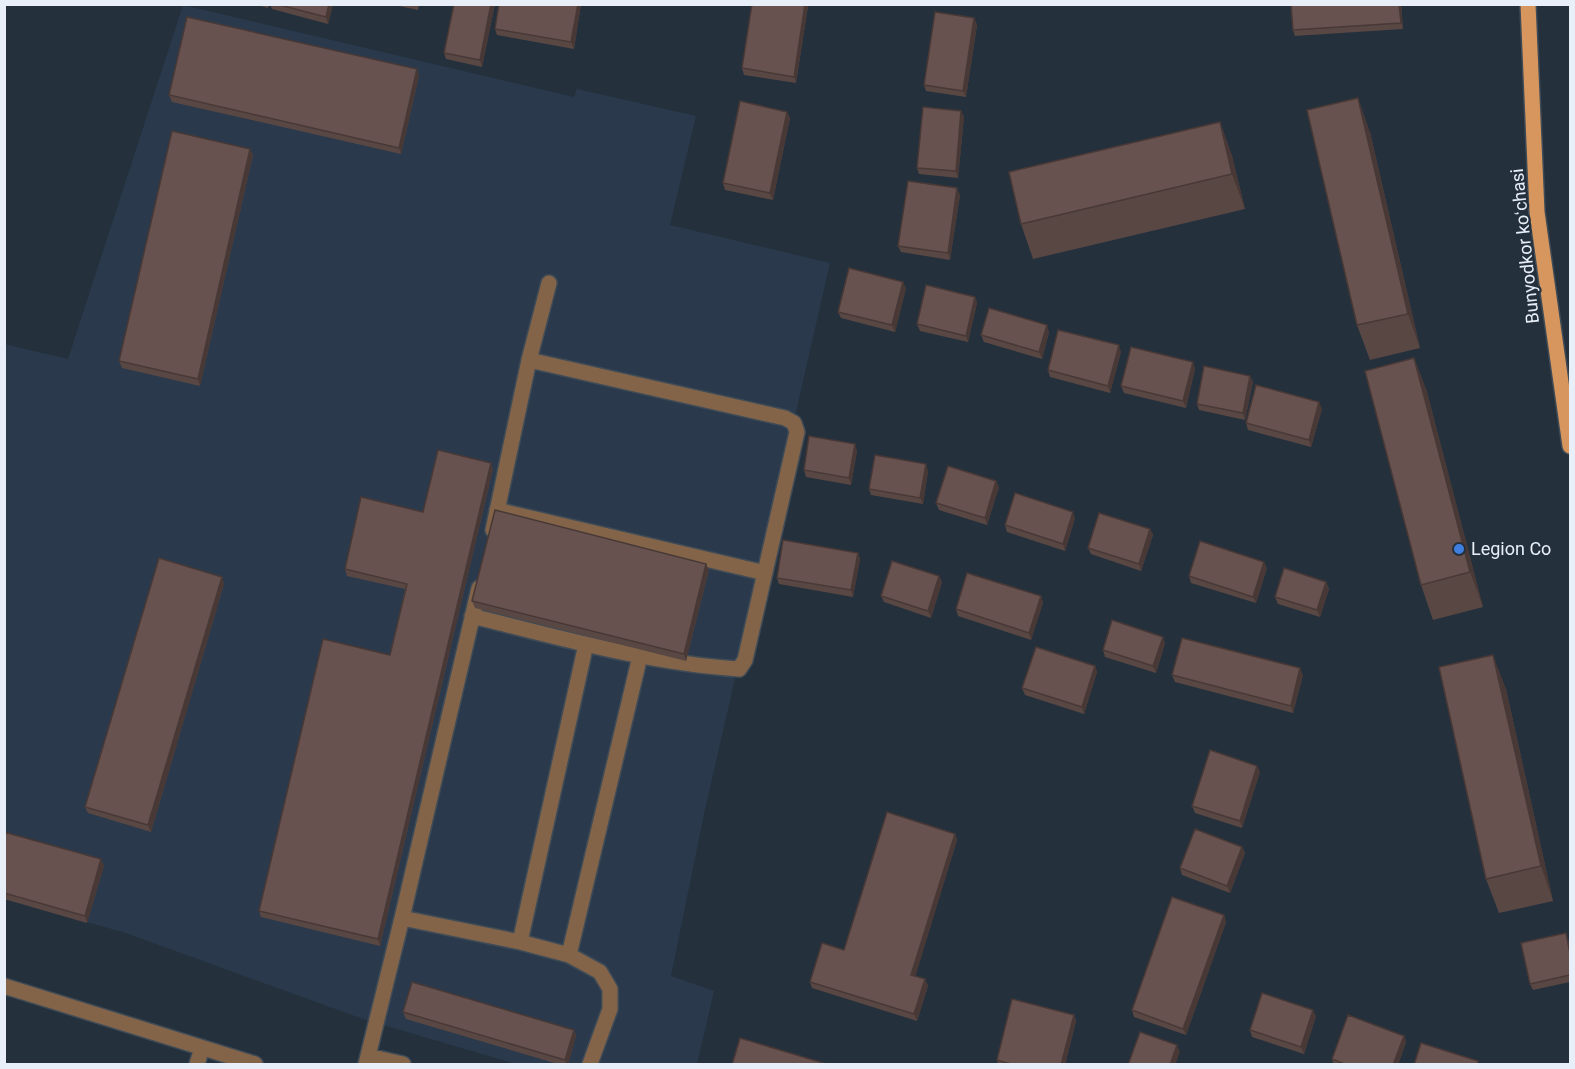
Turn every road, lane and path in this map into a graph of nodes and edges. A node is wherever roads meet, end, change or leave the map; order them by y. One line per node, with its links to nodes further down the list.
1 (1528, 4): 4 (main road, Bunyodkor koʻchasi)
2 (549, 283): 3 (street)
3 (529, 360): 5 (street); 7 (street)
4 (1570, 446)
5 (497, 510): 6 (street); 7 (street)
6 (490, 542)
7 (765, 573): 11 (street)
8 (482, 574): 9 (street)
9 (472, 616): 10 (street); 12 (street)
10 (586, 644): 11 (street); 13 (street)
11 (640, 656): 14 (street)
12 (402, 918): 13 (street); 17 (street)
13 (520, 942): 14 (street)
14 (569, 955): 21 (street)
15 (4, 986): 16 (street)
16 (202, 1048): 18 (street); 19 (street)
17 (367, 1060): 20 (street)
18 (197, 1065)
19 (255, 1065)
20 (403, 1065)
21 (590, 1065)

